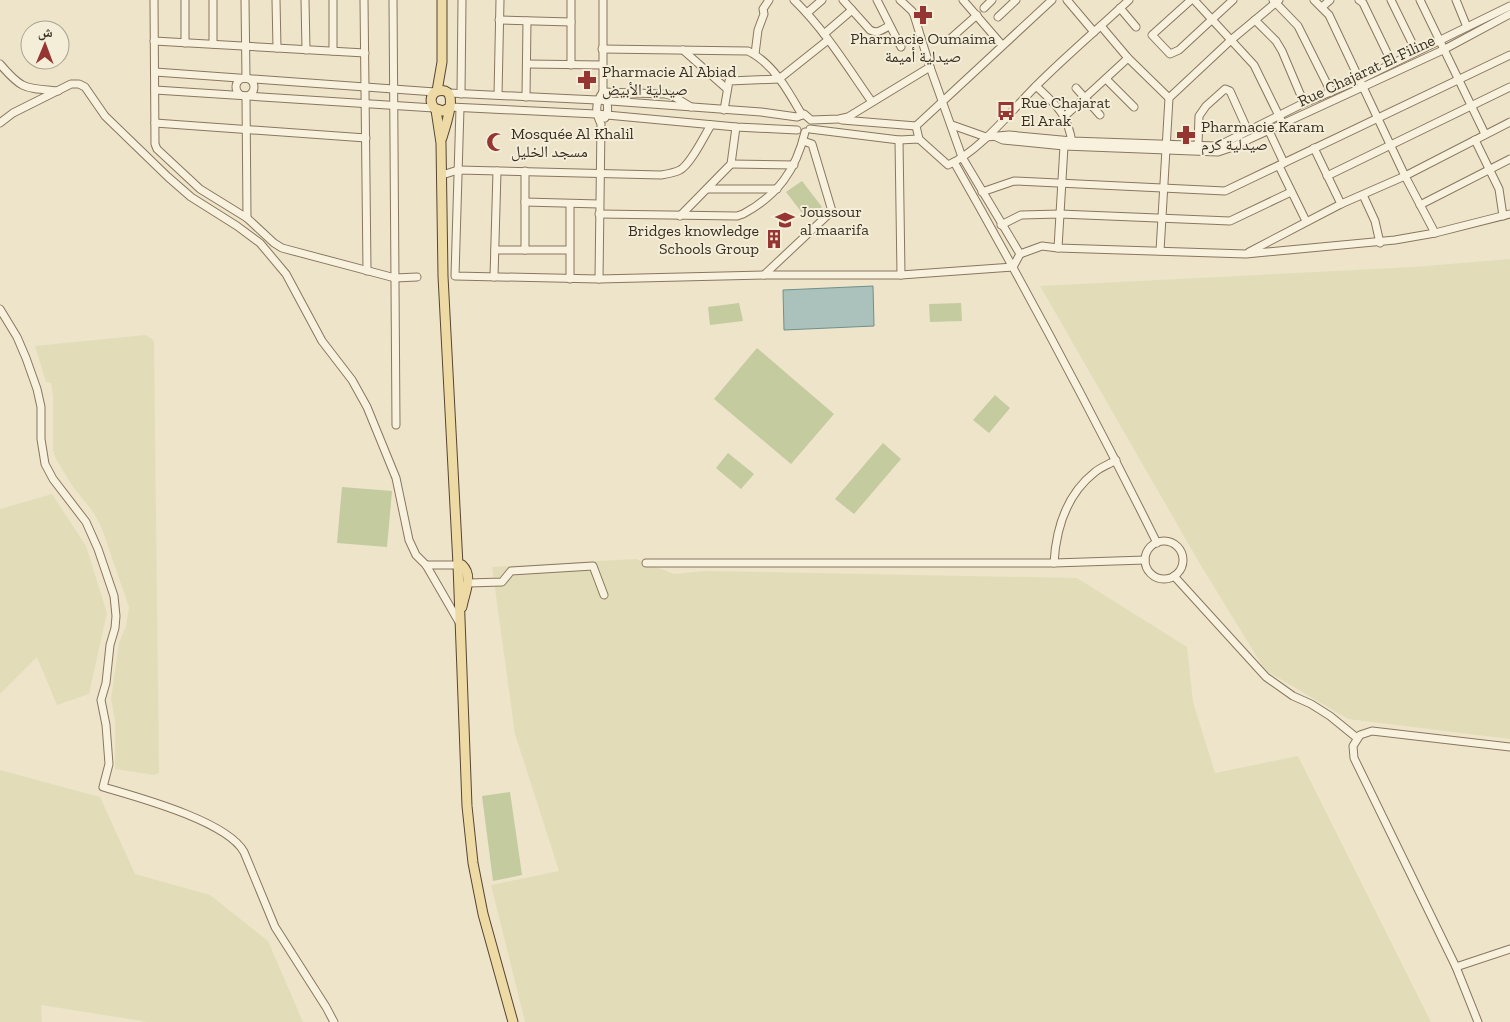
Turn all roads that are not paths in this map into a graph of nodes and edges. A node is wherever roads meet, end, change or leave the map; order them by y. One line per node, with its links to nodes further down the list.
1 (154, 0): 57 (street)
2 (184, 0): 59 (street)
3 (213, 0): 60 (street)
4 (245, 0): 62 (street)
5 (276, 0): 64 (street)
6 (305, 0): 66 (street)
7 (333, 0): 70 (street)
8 (364, 0): 71 (street)
9 (393, 0): 92 (street)
10 (442, 0): 75 (main road)
11 (462, 0): 100 (street)
12 (500, 0): 45 (street)
13 (571, 0): 48 (street)
14 (603, 0): 65 (street)
15 (769, 0): 72 (street)
16 (794, 0): 41 (street)
17 (822, 0): 41 (street)
18 (843, 0): 40 (street)
19 (877, 0): 49 (street)
20 (900, 0): 81 (street)
21 (963, 0): 42 (street)
22 (992, 0): 38 (street)
23 (1016, 0): 43 (street)
24 (1052, 0): 61 (street)
25 (1067, 0): 53 (street)
26 (1129, 0): 39 (street)
27 (1192, 0): 44 (street); 44 (street)
28 (1232, 0): 44 (street)
29 (1314, 0): 36 (street)
30 (1330, 0): 36 (street)
31 (1359, 0): 76 (street)
32 (1391, 0): 69 (street)
33 (1420, 0): 58 (street)
34 (1456, 0): 52 (street)
35 (1276, 1): 46 (street); 99 (street)
36 (1322, 7): 87 (street)
37 (1509, 7): 52 (street, Rue Chajarat El Filine); 68 (street, Rue Chajarat El Filine)
38 (984, 8)
39 (1120, 8): 50 (street); 51 (street)
40 (852, 10): 49 (street); 54 (street)
41 (807, 14): 54 (street)
42 (977, 15): 55 (street); 61 (street)
43 (998, 18)
44 (1211, 19): 56 (street)
45 (499, 20): 47 (street); 101 (street)
46 (1255, 20): 56 (street); 110 (street)
47 (527, 21): 48 (street); 78 (street)
48 (571, 22): 79 (street)
49 (889, 26): 63 (street)
50 (1101, 26): 53 (street); 74 (street)
51 (1136, 27)
52 (1467, 27): 58 (street, Rue Chajarat El Filine)
53 (1094, 32): 89 (street)
54 (826, 37): 84 (street); 109 (street)
55 (951, 38)
56 (1231, 40): 105 (street); 127 (street)
57 (154, 41): 59 (street); 82 (street)
58 (1439, 41): 68 (street); 69 (street, Rue Chajarat El Filine)
59 (185, 42): 60 (street)
60 (213, 44): 62 (street)
61 (1002, 45): 107 (street)
62 (245, 46): 64 (street); 83 (street)
63 (901, 47)
64 (277, 48): 66 (street)
65 (602, 49): 67 (street); 80 (street)
66 (306, 50): 70 (street)
67 (683, 50): 72 (street); 93 (street)
68 (1443, 50): 86 (street); 87 (street, Rue Chajarat El Filine)
69 (1416, 51): 76 (street, Rue Chajarat El Filine)
70 (333, 52): 71 (street)
71 (365, 53): 88 (street)
72 (755, 54): 84 (street)
73 (1510, 55): 86 (street)
74 (1128, 58): 85 (street); 105 (street)
75 (442, 62): 96 (main road); 97 (main road)
76 (1392, 63): 87 (street, Rue Chajarat El Filine)
77 (0, 64): 95 (street)
78 (526, 64): 79 (street); 103 (street)
79 (571, 65): 80 (street)
80 (602, 65): 98 (street)
81 (930, 67): 107 (street); 109 (street)
82 (155, 72): 83 (street); 94 (street)
83 (246, 78): 88 (street); 102 (street); 102 (street)
84 (779, 79): 93 (street); 123 (street)
85 (1106, 79): 104 (street); 113 (street)
86 (1459, 80): 114 (street); 125 (street)
87 (1361, 84): 99 (street, Rue Chajarat El Filine); 125 (street); 127 (street, Rue Chajarat El Filine)
88 (365, 86): 92 (street); 111 (street)
89 (1036, 86): 124 (street); 141 (street)
90 (1510, 87): 114 (street)
91 (1076, 88): 104 (street)
92 (394, 89): 96 (street); 112 (street)
93 (727, 89): 119 (street)
94 (155, 90): 102 (street); 130 (street)
95 (58, 91): 129 (street); 215 (street)
96 (436, 91): 97 (main road); 118 (main road)
97 (448, 92): 100 (street); 115 (main road)
98 (603, 92): 106 (street); 108 (street); 117 (street)
99 (1331, 92): 110 (street, Rue Chajarat El Filine)
100 (461, 94): 101 (street)
101 (498, 95): 103 (street)
102 (246, 97): 111 (street); 137 (street)
103 (526, 97): 106 (street)
104 (1084, 97): 122 (street); 124 (street)
105 (1169, 98): 152 (street)
106 (597, 100): 108 (street); 120 (street)
107 (943, 100): 133 (street); 134 (street)
108 (607, 101): 117 (street); 121 (street)
109 (872, 102): 126 (street)
110 (1304, 103): 127 (street, Rue Chajarat El Filine)
111 (365, 104): 112 (street); 142 (street)
112 (394, 106): 118 (street); 205 (street)
113 (1134, 107)
114 (1472, 107): 140 (street); 151 (street)
115 (449, 108): 116 (street); 118 (main road); 147 (main road)
116 (460, 108): 120 (street); 161 (street)
117 (693, 108): 119 (street)
118 (435, 109): 147 (main road)
119 (724, 110): 123 (street)
120 (596, 114): 121 (street); 131 (street)
121 (607, 115): 131 (street); 132 (street)
122 (1100, 115)
123 (799, 116): 136 (street); 136 (street)
124 (1065, 116): 148 (street)
125 (1378, 119): 151 (street); 153 (street)
126 (835, 120): 134 (street); 136 (street)
127 (1281, 120): 138 (street, Rue Chajarat El Filine); 139 (street, Rue Chajarat El Filine)
128 (1510, 122): 140 (street)
129 (0, 123)
130 (155, 123): 137 (street); 184 (street)
131 (601, 124): 164 (street)
132 (711, 125): 135 (street); 164 (street)
133 (952, 125): 141 (street); 154 (street)
134 (916, 126): 143 (street)
135 (736, 127): 136 (street); 157 (street)
136 (807, 127): 144 (street); 146 (street)
137 (246, 129): 142 (street); 184 (street)
138 (1268, 130): 152 (street, Rue Chajarat El Filine); 159 (street)
139 (1248, 131): 149 (street, Rue Chajarat El Filine); 149 (street)
140 (1485, 134): 145 (street)
141 (990, 136): 148 (street, Rue Chajarat El Filine); 150 (street, Rue Chajarat El Filine); 154 (street)
142 (366, 138): 198 (street)
143 (919, 139): 144 (street); 156 (street)
144 (899, 140): 200 (street)
145 (1474, 140): 160 (street); 167 (street)
146 (802, 141): 158 (street); 199 (street)
147 (441, 143): 165 (main road)
148 (1072, 143): 150 (street, Rue Chajarat El Filine); 152 (street, Rue Chajarat El Filine)
149 (1198, 144): 152 (street, Rue Chajarat El Filine)
150 (1064, 146): 168 (street)
151 (1392, 146): 166 (street); 167 (street)
152 (1166, 147): 169 (street)
153 (1314, 148): 159 (street); 166 (street)
154 (962, 157): 156 (street); 172 (street)
155 (1510, 159): 160 (street)
156 (954, 162): 197 (street)
157 (731, 164): 158 (street); 170 (street)
158 (794, 165): 171 (street)
159 (1281, 165): 169 (street); 173 (street)
160 (1490, 169): 179 (street); 182 (street)
161 (458, 170): 162 (street); 165 (street); 202 (street)
162 (497, 171): 163 (street); 191 (street)
163 (526, 171): 164 (street); 175 (street)
164 (600, 174): 177 (street)
165 (442, 175): 201 (main road)
166 (1328, 176): 178 (street)
167 (1405, 176): 174 (street); 179 (street)
168 (1062, 183): 169 (street); 172 (street); 181 (street)
169 (1163, 188): 185 (street)
170 (707, 189): 171 (street); 183 (street)
171 (778, 189): 183 (street)
172 (982, 192): 187 (street)
173 (1291, 192): 185 (street); 186 (street)
174 (1363, 195): 178 (street); 189 (street)
175 (525, 202): 176 (street); 192 (street)
176 (570, 204): 177 (street); 193 (street)
177 (599, 204): 180 (street)
178 (1341, 204): 186 (street)
179 (1420, 205): 188 (street)
180 (599, 214): 183 (street); 207 (street)
181 (1060, 214): 185 (street); 187 (street); 190 (street)
182 (1507, 215): 188 (street)
183 (680, 216)
184 (247, 218): 198 (street)
185 (1162, 218): 194 (street)
186 (1306, 221): 196 (street)
187 (1001, 225): 195 (street)
188 (1435, 233): 189 (street)
189 (1380, 242): 196 (street)
190 (1058, 248): 194 (street); 195 (street)
191 (495, 250): 192 (street); 204 (street)
192 (526, 250): 193 (street)
193 (570, 250): 206 (street)
194 (1160, 251): 196 (street)
195 (1020, 254): 197 (street)
196 (1246, 254)
197 (1013, 267): 200 (street); 210 (street)
198 (367, 271): 205 (street)
199 (764, 275): 200 (street); 207 (street)
200 (901, 275)
201 (444, 276): 202 (street); 216 (main road)
202 (456, 276): 204 (street)
203 (417, 277): 205 (street)
204 (494, 277): 206 (street)
205 (395, 278): 209 (street)
206 (570, 279): 207 (street)
207 (599, 279)
208 (0, 309): 225 (street)
209 (396, 425)
210 (1116, 460): 211 (street); 214 (street)
211 (1157, 543): 212 (street); 217 (street)
212 (1145, 560): 214 (street); 217 (street)
213 (646, 563): 214 (street)
214 (1054, 563)
215 (426, 565): 216 (street); 220 (street)
216 (458, 565): 218 (main road); 220 (main road)
217 (1174, 576): 221 (street)
218 (468, 583): 219 (street); 220 (main road)
219 (604, 595)
220 (459, 622): 226 (main road)
221 (1358, 738): 222 (street); 224 (street)
222 (1510, 747)
223 (1510, 949): 224 (street)
224 (1456, 967): 227 (street)
225 (334, 1022)
226 (513, 1022)
227 (1478, 1022)

